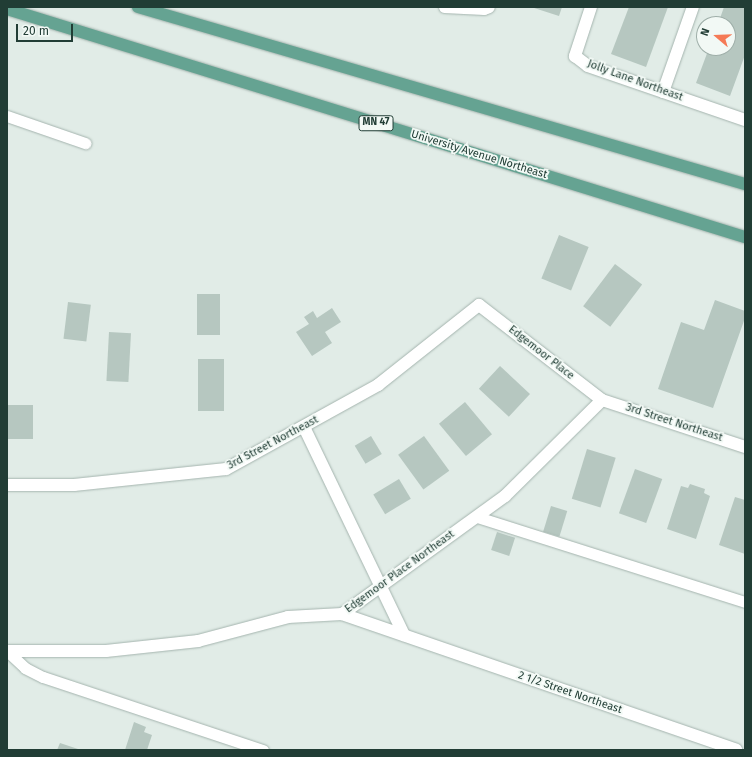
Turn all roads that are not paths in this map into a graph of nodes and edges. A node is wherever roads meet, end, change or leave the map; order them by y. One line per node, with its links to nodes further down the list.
1 (138, 7): 11 (main road)
2 (444, 7): 3 (lane)
3 (489, 7)
4 (592, 7): 7 (street, Jolly Lane Northeast)
5 (692, 7): 7 (street)
6 (7, 9): 12 (main road, University Avenue Northeast / MN 47)
7 (663, 92): 9 (street, Jolly Lane Northeast)
8 (7, 116): 10 (lane)
9 (745, 120)
10 (85, 143)
11 (745, 184)
12 (745, 237)
13 (479, 305): 14 (street, Edgemoor Place); 15 (street, 3rd Street Northeast)
14 (602, 400): 16 (street, 3rd Street Northeast); 18 (street, Edgemoor Place Northeast)
15 (304, 427): 17 (street, 3rd Street Northeast); 19 (street)
16 (745, 447)
17 (7, 485)
18 (477, 517): 19 (street, Edgemoor Place Northeast); 20 (lane)
19 (380, 587): 21 (street, Edgemoor Place Northeast); 22 (street)
20 (745, 602)
21 (342, 614): 22 (street, 2 1/2 Street Northeast); 23 (street, Edgemoor Place Northeast)
22 (404, 635): 25 (street, 2 1/2 Street Northeast)
23 (7, 651): 24 (lane)
24 (263, 750)
25 (736, 750)

